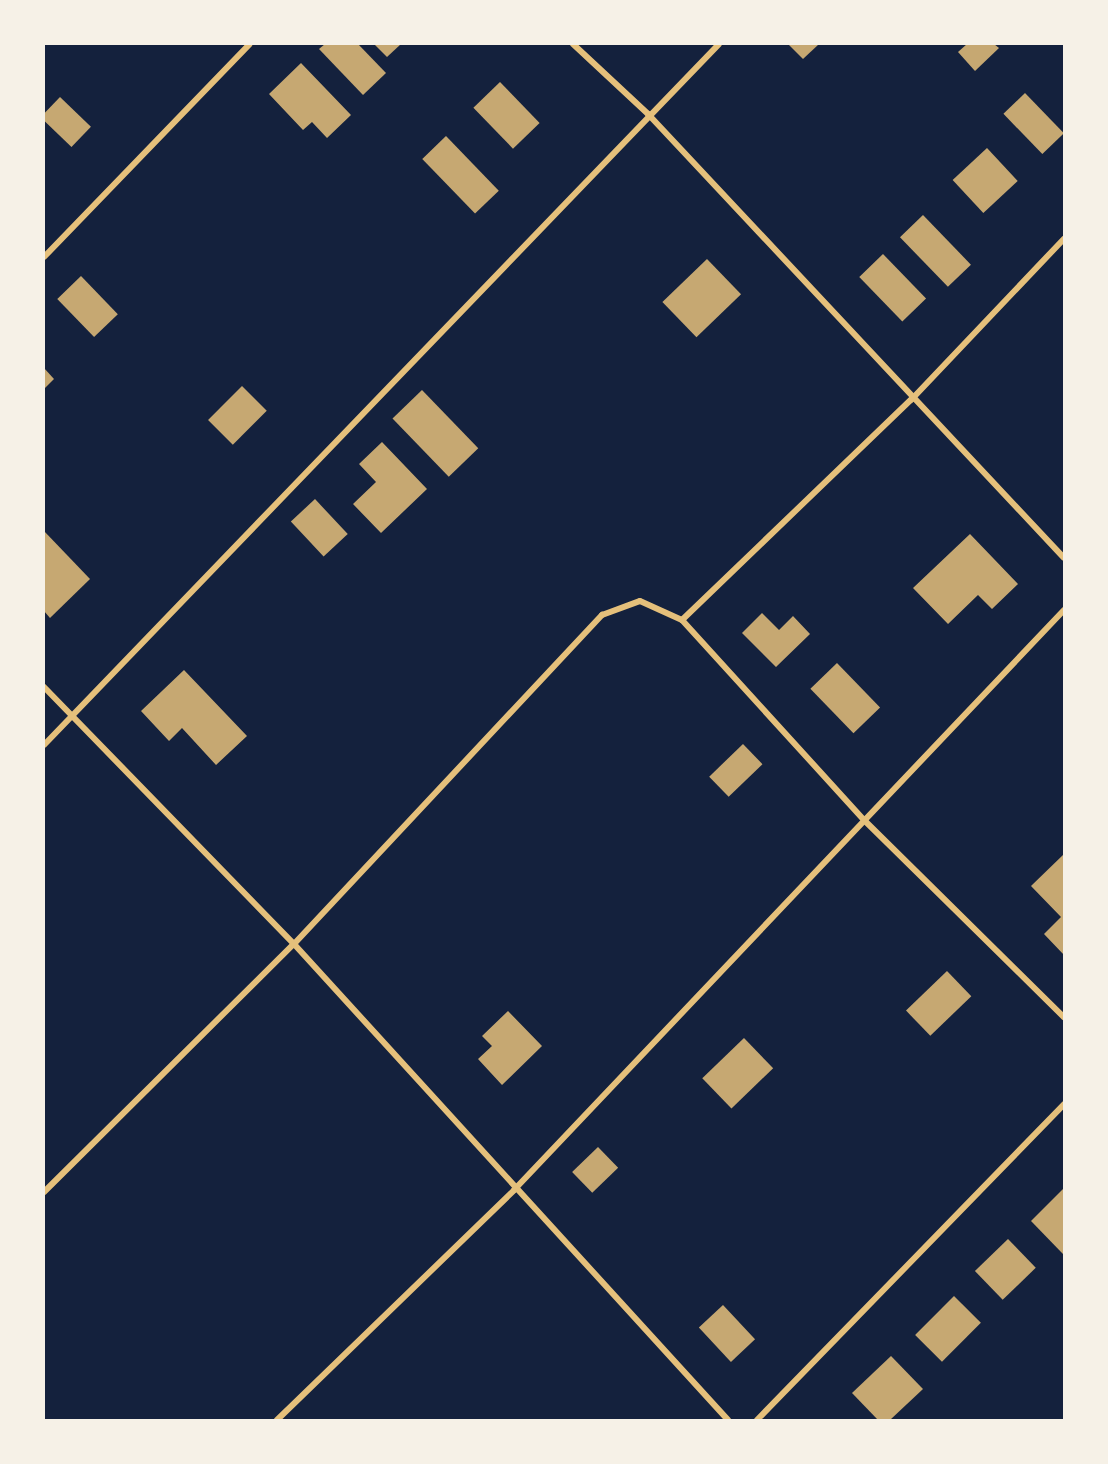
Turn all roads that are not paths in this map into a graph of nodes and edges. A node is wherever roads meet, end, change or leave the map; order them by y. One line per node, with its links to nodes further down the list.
1 (250, 44): 6 (street)
2 (573, 44): 4 (street)
3 (719, 44): 4 (street)
4 (648, 114): 7 (street); 12 (street)
5 (1065, 239): 7 (street)
6 (44, 257)
7 (911, 400): 8 (street); 10 (street)
8 (1065, 558)
9 (1065, 610): 14 (street)
10 (682, 620): 14 (street); 15 (street)
11 (44, 687): 12 (street)
12 (72, 717): 13 (street); 15 (street)
13 (44, 745)
14 (864, 820): 16 (street); 18 (street)
15 (294, 944): 18 (street); 19 (street)
16 (1065, 1017)
17 (1065, 1104): 22 (street)
18 (514, 1190): 20 (street); 21 (street)
19 (44, 1192)
20 (277, 1420)
21 (728, 1420)
22 (758, 1420)

